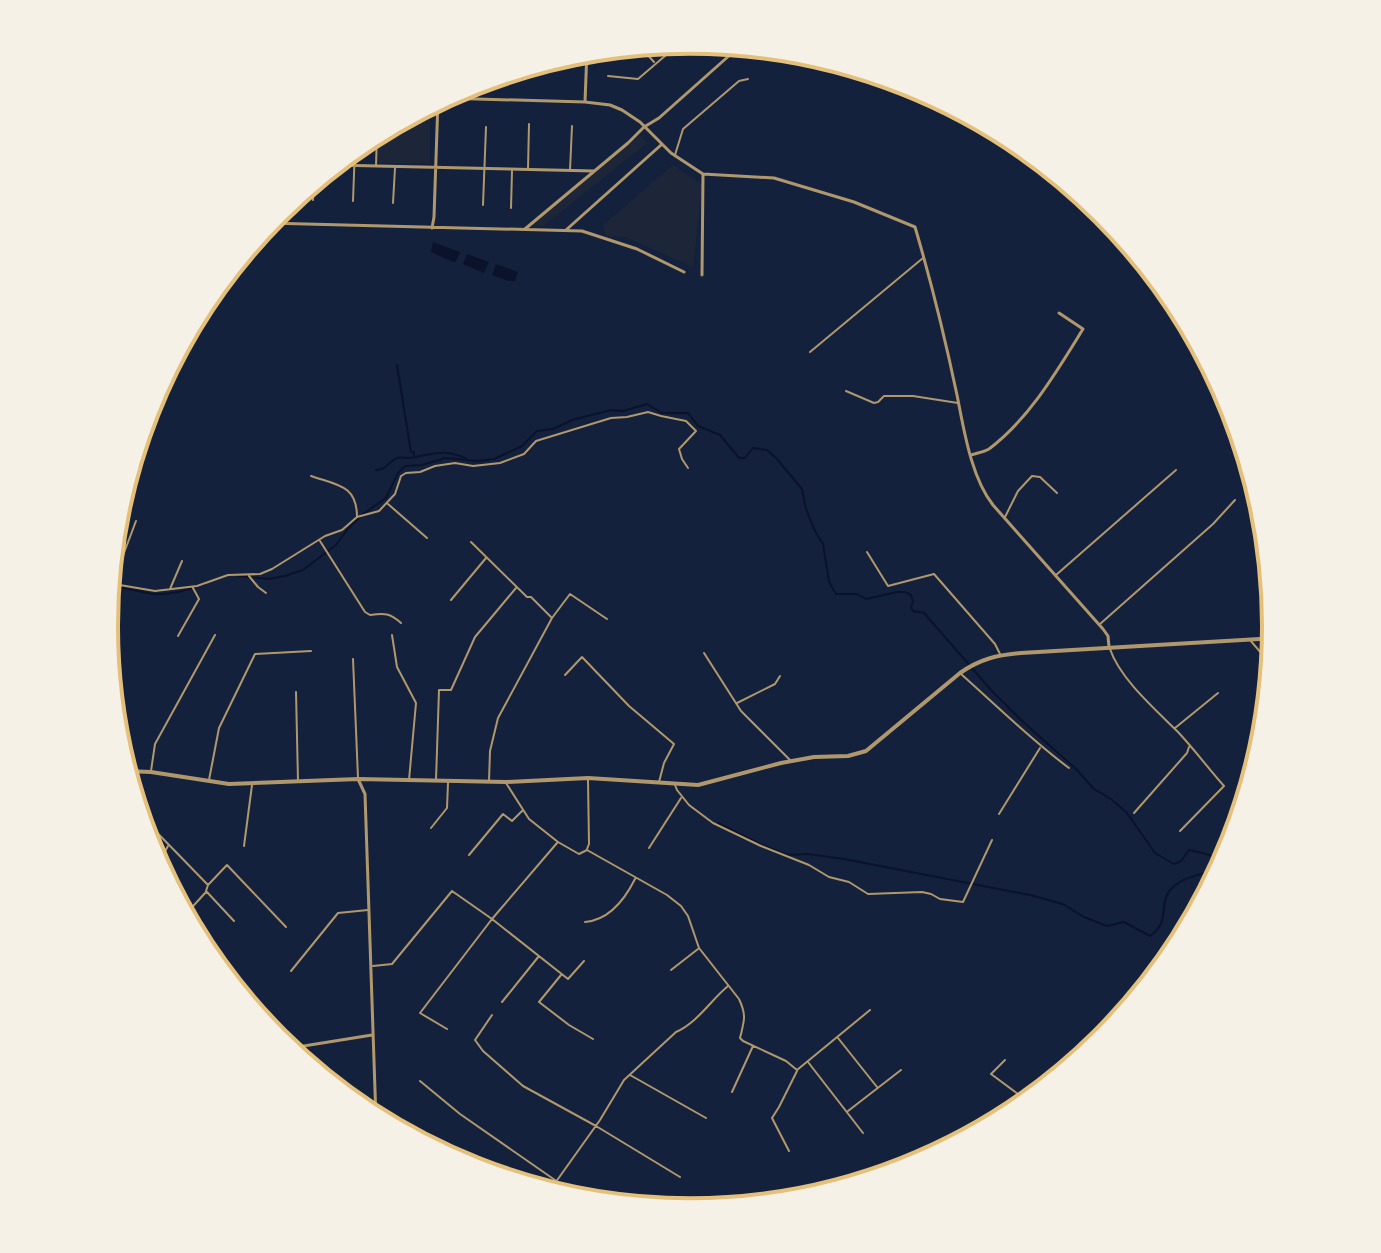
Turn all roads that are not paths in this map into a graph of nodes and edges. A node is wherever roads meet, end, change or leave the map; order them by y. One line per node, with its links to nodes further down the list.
1 (648, 55): 5 (lane)
2 (667, 55): 5 (lane)
3 (730, 55): 14 (street)
4 (586, 64): 9 (street)
5 (656, 64): 6 (lane)
6 (608, 76)
7 (748, 79): 17 (lane)
8 (467, 100): 9 (street)
9 (585, 102): 14 (street)
10 (439, 112): 22 (street)
11 (529, 124): 25 (lane)
12 (572, 126): 26 (lane)
13 (486, 127): 23 (lane)
14 (644, 127): 15 (street); 27 (street)
15 (661, 145): 17 (street); 38 (street)
16 (377, 147): 20 (lane)
17 (675, 156): 28 (street)
18 (350, 166): 19 (street)
19 (354, 166): 20 (street); 31 (lane)
20 (376, 166): 21 (street)
21 (395, 167): 22 (street); 32 (lane)
22 (436, 167): 23 (street); 36 (street)
23 (485, 169): 24 (street); 33 (lane)
24 (512, 169): 25 (street); 34 (lane)
25 (528, 170): 26 (street)
26 (570, 171): 27 (street)
27 (594, 171): 37 (street)
28 (703, 174): 39 (street); 41 (street)
29 (313, 196): 30 (lane)
30 (313, 200)
31 (353, 201)
32 (393, 203)
33 (483, 205)
34 (511, 208)
35 (285, 223): 36 (street)
36 (432, 228): 37 (street)
37 (525, 229): 38 (street)
38 (566, 231): 40 (street)
39 (924, 257): 43 (lane); 45 (street)
40 (684, 272)
41 (702, 275)
42 (1059, 313): 46 (street)
43 (810, 352)
44 (846, 391): 45 (lane)
45 (958, 403): 46 (street)
46 (971, 455): 54 (street)
47 (688, 468): 52 (lane)
48 (1176, 470): 64 (lane)
49 (311, 476): 53 (lane)
50 (1057, 493): 54 (lane)
51 (1235, 500): 74 (lane)
52 (387, 503): 53 (lane); 56 (lane)
53 (357, 517): 57 (lane)
54 (1004, 518): 64 (street)
55 (136, 521): 59 (lane)
56 (427, 538)
57 (320, 540): 63 (lane); 73 (lane)
58 (471, 542): 61 (lane)
59 (123, 552)
60 (867, 552): 83 (lane)
61 (486, 558): 67 (lane); 70 (lane)
62 (182, 561): 68 (lane)
63 (249, 575): 66 (lane); 69 (lane)
64 (1055, 575): 74 (street)
65 (119, 585): 68 (lane)
66 (193, 587): 68 (lane); 77 (lane)
67 (516, 588): 71 (lane); 103 (lane)
68 (170, 590)
69 (266, 593)
70 (451, 600)
71 (552, 618): 72 (lane); 106 (lane)
72 (607, 619)
73 (401, 623)
74 (1099, 625): 80 (street)
75 (215, 635): 98 (lane)
76 (392, 635): 101 (lane)
77 (178, 636)
78 (1250, 639): 79 (street); 80 (street); 84 (lane)
79 (1263, 639)
80 (1109, 647): 83 (street); 92 (lane)
81 (311, 651): 102 (lane)
82 (704, 653): 91 (lane)
83 (1000, 654): 86 (street)
84 (1262, 654)
85 (353, 659): 100 (lane)
86 (960, 673): 94 (lane); 95 (street)
87 (565, 675): 108 (lane)
88 (780, 676): 91 (lane)
89 (296, 692): 104 (lane)
90 (1218, 693): 92 (lane)
91 (736, 704): 95 (lane)
92 (1174, 729): 93 (lane)
93 (1189, 746): 113 (lane); 116 (lane)
94 (1041, 747): 96 (lane); 114 (lane)
95 (791, 761): 109 (street)
96 (1069, 768)
97 (137, 771): 98 (street)
98 (151, 772): 102 (street)
99 (588, 778): 107 (street); 108 (street); 123 (lane)
100 (358, 779): 101 (street); 104 (street); 130 (street)
101 (409, 780): 103 (street)
102 (208, 781): 110 (street)
103 (436, 781): 105 (street)
104 (298, 782): 110 (street)
105 (448, 782): 106 (street); 115 (lane)
106 (489, 782): 107 (street)
107 (506, 782): 112 (lane)
108 (659, 783): 109 (street)
109 (675, 784): 111 (lane)
110 (252, 785): 121 (lane)
111 (682, 797): 118 (lane); 122 (lane)
112 (523, 811): 119 (lane); 125 (lane)
113 (1134, 813)
114 (999, 814)
115 (431, 828)
116 (1180, 831)
117 (156, 832): 120 (lane)
118 (992, 840)
119 (558, 842): 123 (lane); 131 (lane)
120 (169, 845): 124 (lane); 127 (lane)
121 (244, 846)
122 (649, 848)
123 (587, 850): 126 (lane)
124 (165, 852)
125 (469, 855)
126 (635, 878): 133 (lane); 135 (lane)
127 (208, 885): 128 (lane); 134 (lane)
128 (206, 891): 129 (lane); 132 (lane)
129 (192, 907)
130 (369, 910): 138 (street); 140 (lane)
131 (492, 919): 136 (lane); 138 (lane); 146 (lane)
132 (234, 921)
133 (585, 922)
134 (286, 927)
135 (699, 948): 139 (lane); 142 (lane)
136 (539, 956): 141 (lane); 143 (lane)
137 (584, 961): 141 (lane)
138 (371, 966): 147 (street)
139 (671, 970)
140 (291, 971)
141 (562, 974): 149 (lane)
142 (728, 986): 150 (lane); 156 (lane)
143 (502, 1002)
144 (870, 1010): 148 (lane)
145 (492, 1015): 164 (lane)
146 (447, 1029)
147 (373, 1035): 151 (street); 161 (street)
148 (838, 1037): 153 (lane); 158 (lane)
149 (593, 1039)
150 (754, 1045): 154 (lane); 159 (lane)
151 (302, 1046)
152 (1005, 1060): 160 (lane)
153 (808, 1062): 154 (lane); 162 (lane)
154 (797, 1070): 166 (lane)
155 (901, 1070): 158 (lane)
156 (629, 1074): 163 (lane); 164 (lane)
157 (420, 1081): 168 (lane)
158 (877, 1088): 162 (lane)
159 (732, 1092)
160 (1020, 1095)
161 (375, 1105)
162 (847, 1112): 165 (lane)
163 (706, 1118)
164 (596, 1126): 167 (lane); 168 (lane)
165 (863, 1133)
166 (789, 1151)
167 (680, 1177)
168 (556, 1181): 169 (lane)
169 (559, 1183)

